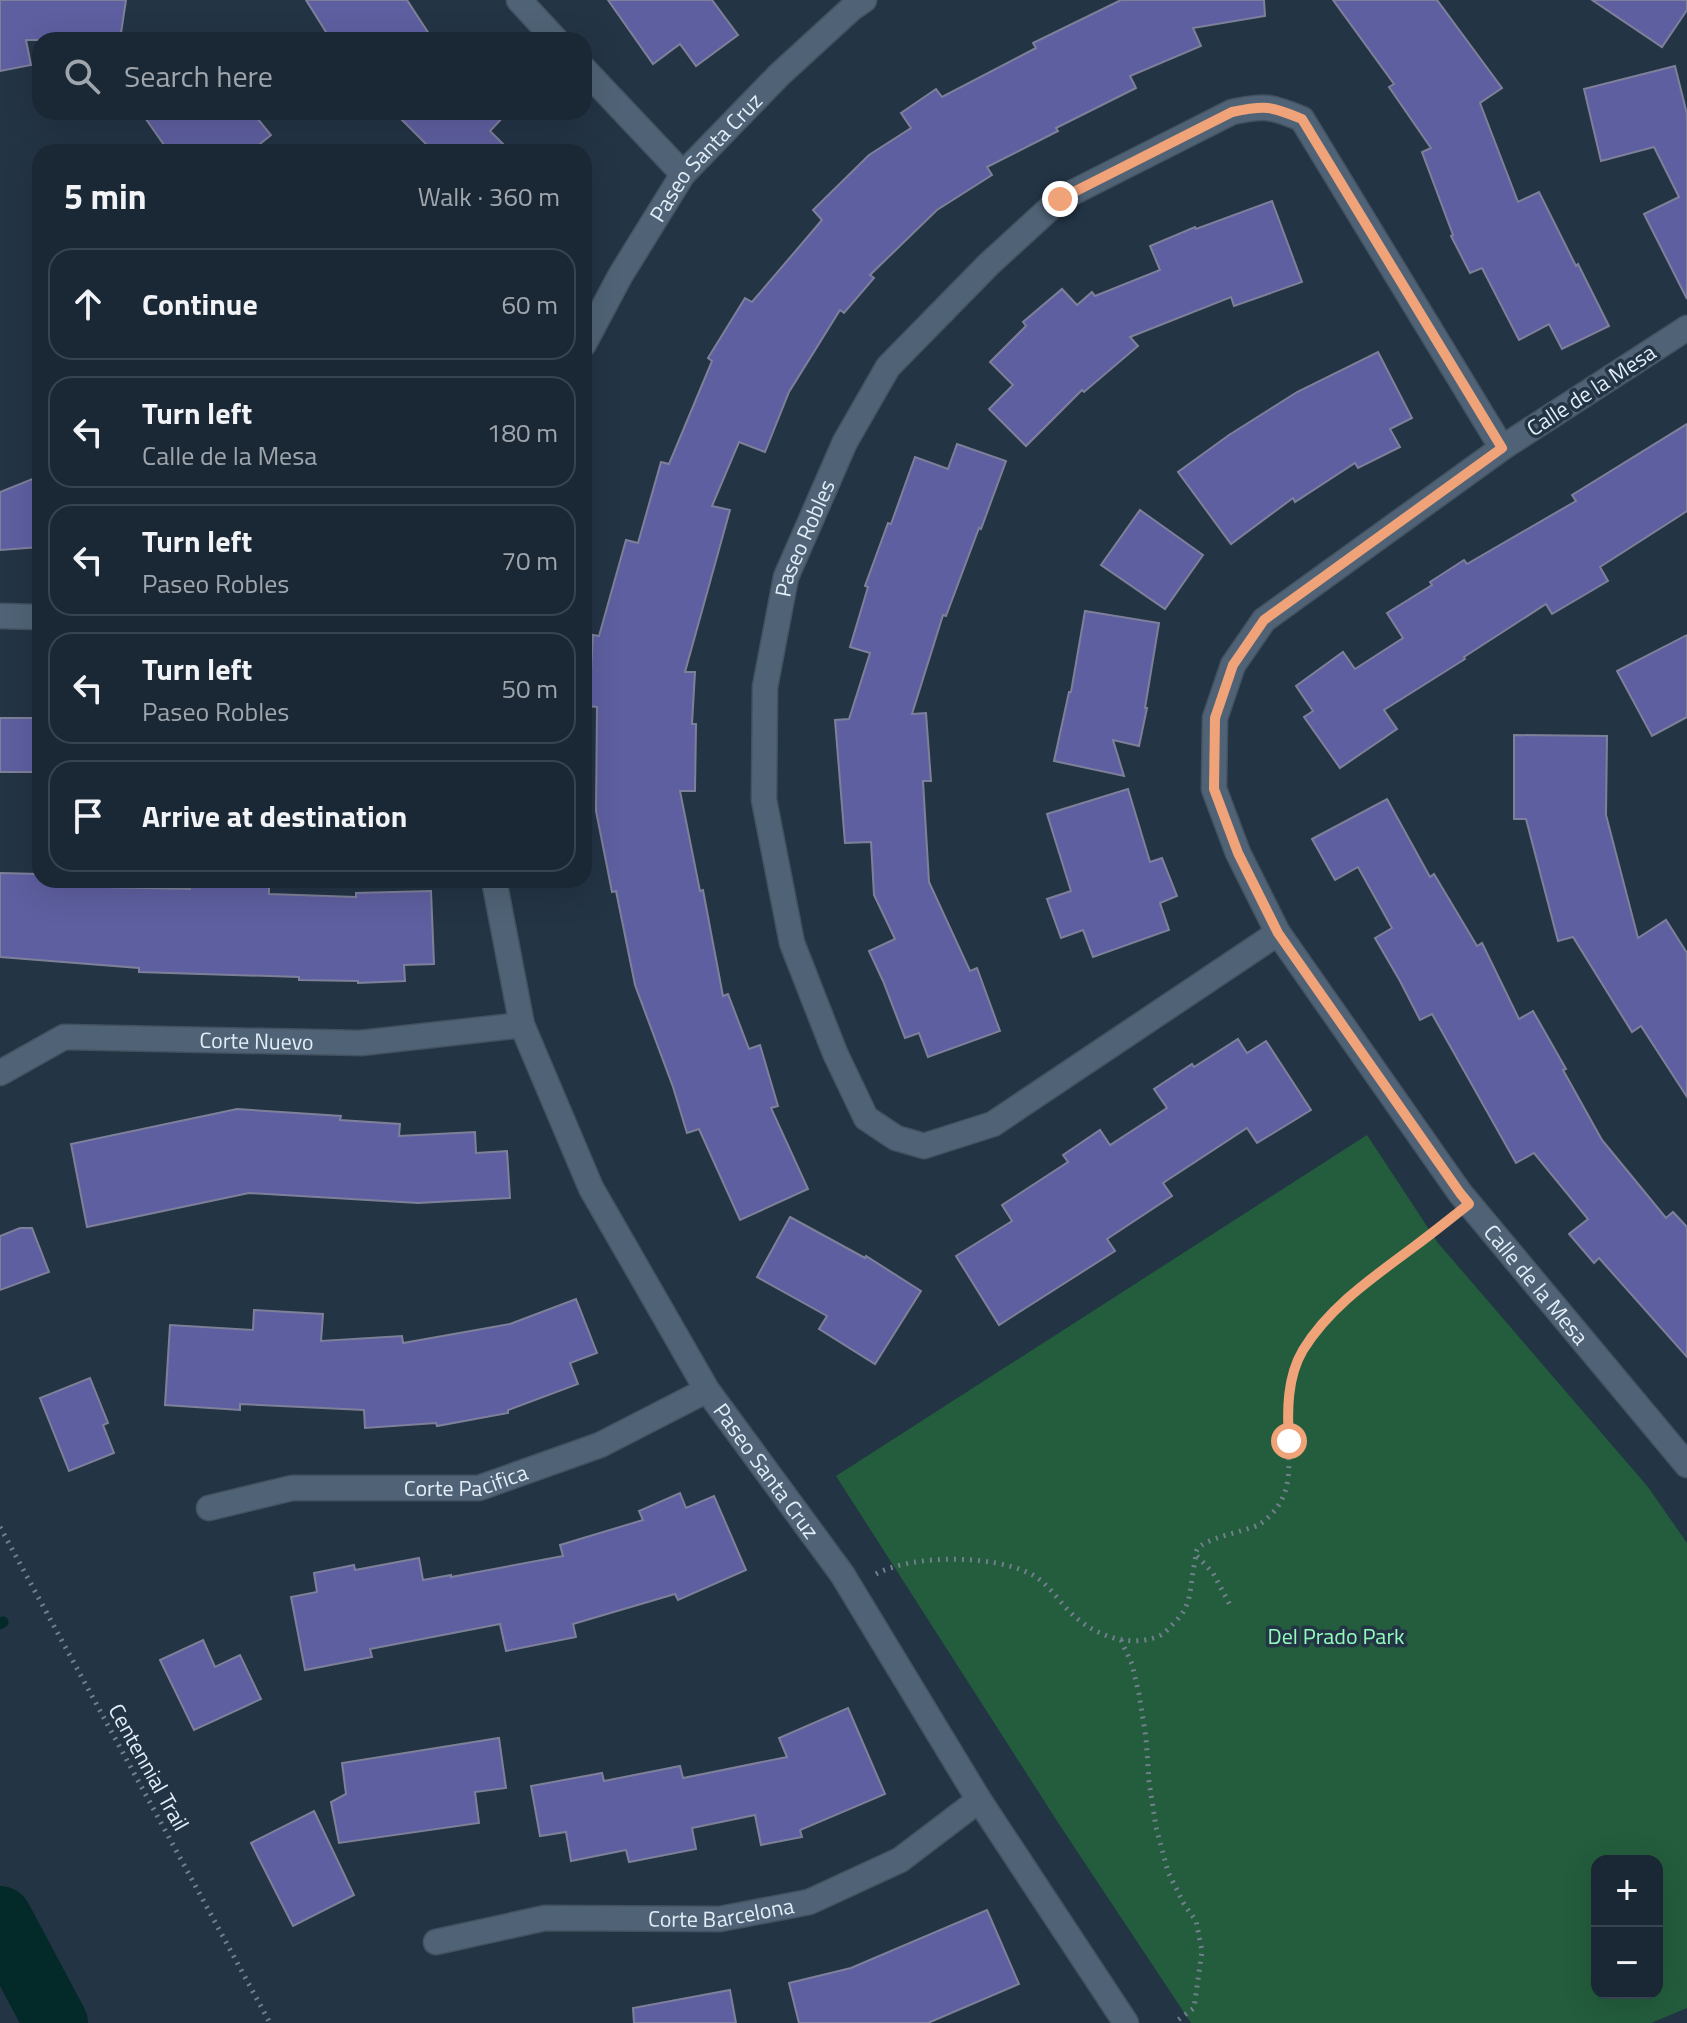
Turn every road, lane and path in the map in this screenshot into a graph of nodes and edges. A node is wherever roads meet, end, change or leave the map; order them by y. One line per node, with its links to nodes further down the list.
1 (519, 0): 3 (street)
2 (864, 0): 5 (street, Paseo Santa Cruz)
3 (549, 32)
4 (592, 77): 5 (street)
5 (683, 174): 7 (street, Paseo Santa Cruz)
6 (1687, 328): 8 (street, Calle de la Mesa)
7 (592, 329)
8 (1502, 448): 12 (street, Calle de la Mesa); 12 (street, Paseo Robles)
9 (0, 616): 10 (street)
10 (32, 617)
11 (496, 888): 13 (street, Paseo Santa Cruz)
12 (1278, 933): 15 (street, Calle de la Mesa)
13 (522, 1025): 14 (street, Corte Nuevo); 16 (street, Paseo Santa Cruz)
14 (0, 1073)
15 (1469, 1204): 17 (street, Calle de la Mesa); 20 (path)
16 (707, 1390): 18 (street, Corte Pacifica); 21 (street, Paseo Santa Cruz)
17 (1687, 1465)
18 (209, 1508)
19 (0, 1527): 26 (path, Centennial Trail)
20 (1196, 1555): 22 (path); 23 (path)
21 (851, 1587): 23 (path); 24 (street, Paseo Santa Cruz)
22 (1230, 1605)
23 (1121, 1640): 28 (path)
24 (979, 1800): 25 (street, Corte Barcelona); 27 (street, Paseo Santa Cruz)
25 (436, 1942)
26 (270, 2023)
27 (1126, 2023)
28 (1174, 2023)

